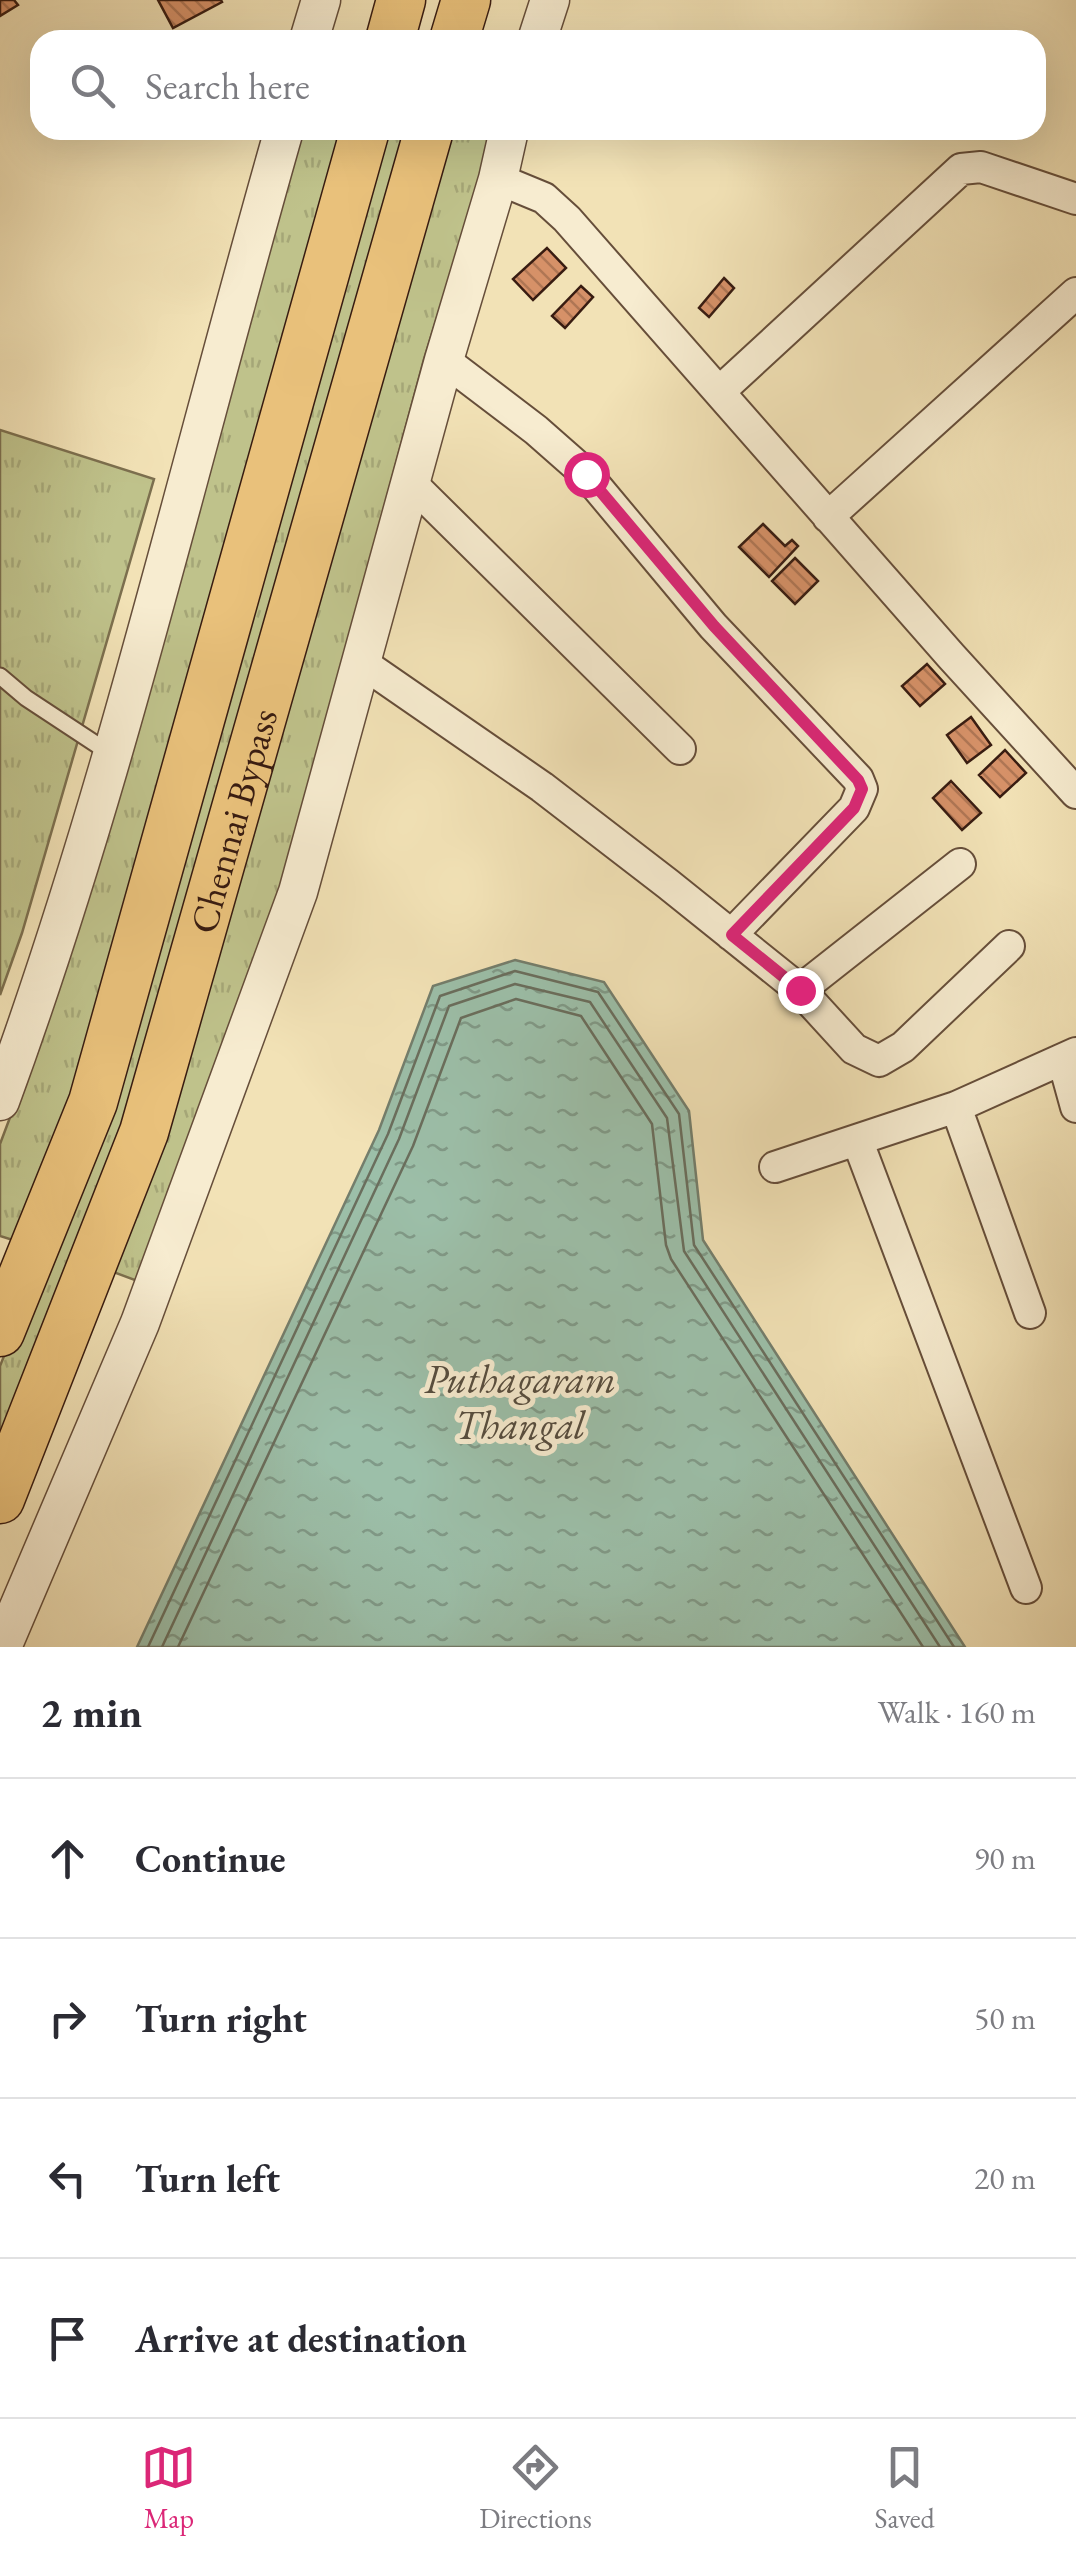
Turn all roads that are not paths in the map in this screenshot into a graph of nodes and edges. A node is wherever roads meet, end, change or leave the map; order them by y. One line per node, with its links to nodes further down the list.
1 (321, 0): 5 (street)
2 (401, 0): 6 (highway)
3 (466, 0): 7 (highway)
4 (550, 0): 8 (street)
5 (312, 30)
6 (393, 30)
7 (457, 30)
8 (540, 30)
9 (281, 140): 23 (street)
10 (362, 140): 36 (highway, Chennai Bypass)
11 (426, 140): 37 (highway, Chennai Bypass)
12 (507, 140): 13 (street)
13 (498, 178): 16 (street); 17 (street)
14 (1076, 199): 17 (street)
15 (1076, 293): 19 (street)
16 (444, 360): 18 (street); 26 (street)
17 (719, 392): 19 (street)
18 (410, 482): 20 (street); 22 (street)
19 (828, 517): 24 (street)
20 (361, 662): 26 (street); 39 (street)
21 (0, 676): 23 (lane)
22 (680, 749)
23 (110, 754): 30 (street)
24 (1076, 793)
25 (960, 864): 28 (street)
26 (732, 935): 28 (street)
27 (1009, 946): 28 (street)
28 (800, 990)
29 (1069, 1056): 31 (street); 32 (street)
30 (0, 1101)
31 (956, 1107): 33 (street); 35 (street)
32 (1076, 1107)
33 (858, 1142): 34 (street); 38 (street)
34 (775, 1167)
35 (1030, 1313)
36 (0, 1332)
37 (0, 1499)
38 (1026, 1588)
39 (2, 1647)

